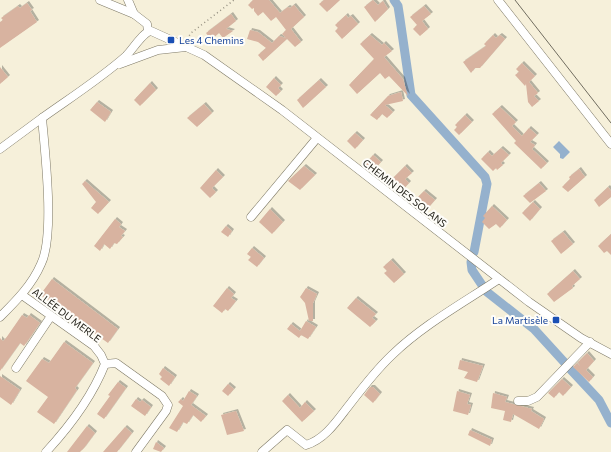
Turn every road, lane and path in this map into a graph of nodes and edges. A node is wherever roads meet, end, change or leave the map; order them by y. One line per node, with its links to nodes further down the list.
1 (100, 0): 5 (street)
2 (128, 0): 5 (street)
3 (234, 0): 9 (path)
4 (498, 0): 14 (street)
5 (134, 14): 6 (street)
6 (148, 32): 7 (street); 8 (street)
7 (160, 35): 9 (street, CHEMIN DES SOLANS); 10 (street)
8 (141, 40): 10 (street); 11 (street)
9 (186, 47): 10 (street); 13 (street, CHEMIN DES SOLANS)
10 (154, 51): 11 (street)
11 (115, 65): 12 (street)
12 (42, 118): 15 (street); 18 (street)
13 (317, 138): 16 (street); 17 (street, CHEMIN DES SOLANS)
14 (611, 144)
15 (0, 149)
16 (251, 217)
17 (499, 279): 21 (street, CHEMIN DES SOLANS); 28 (street)
18 (22, 295): 19 (street, ALLÉE DU MERLE); 20 (street)
19 (51, 316): 23 (street, ALLÉE DU MERLE); 24 (street)
20 (0, 317)
21 (590, 342): 22 (street, CHEMIN DES SOLANS); 25 (street)
22 (611, 354)
23 (105, 364): 26 (street); 27 (street)
24 (16, 368)
25 (518, 401)
26 (46, 452)
27 (136, 452)
28 (262, 452)

